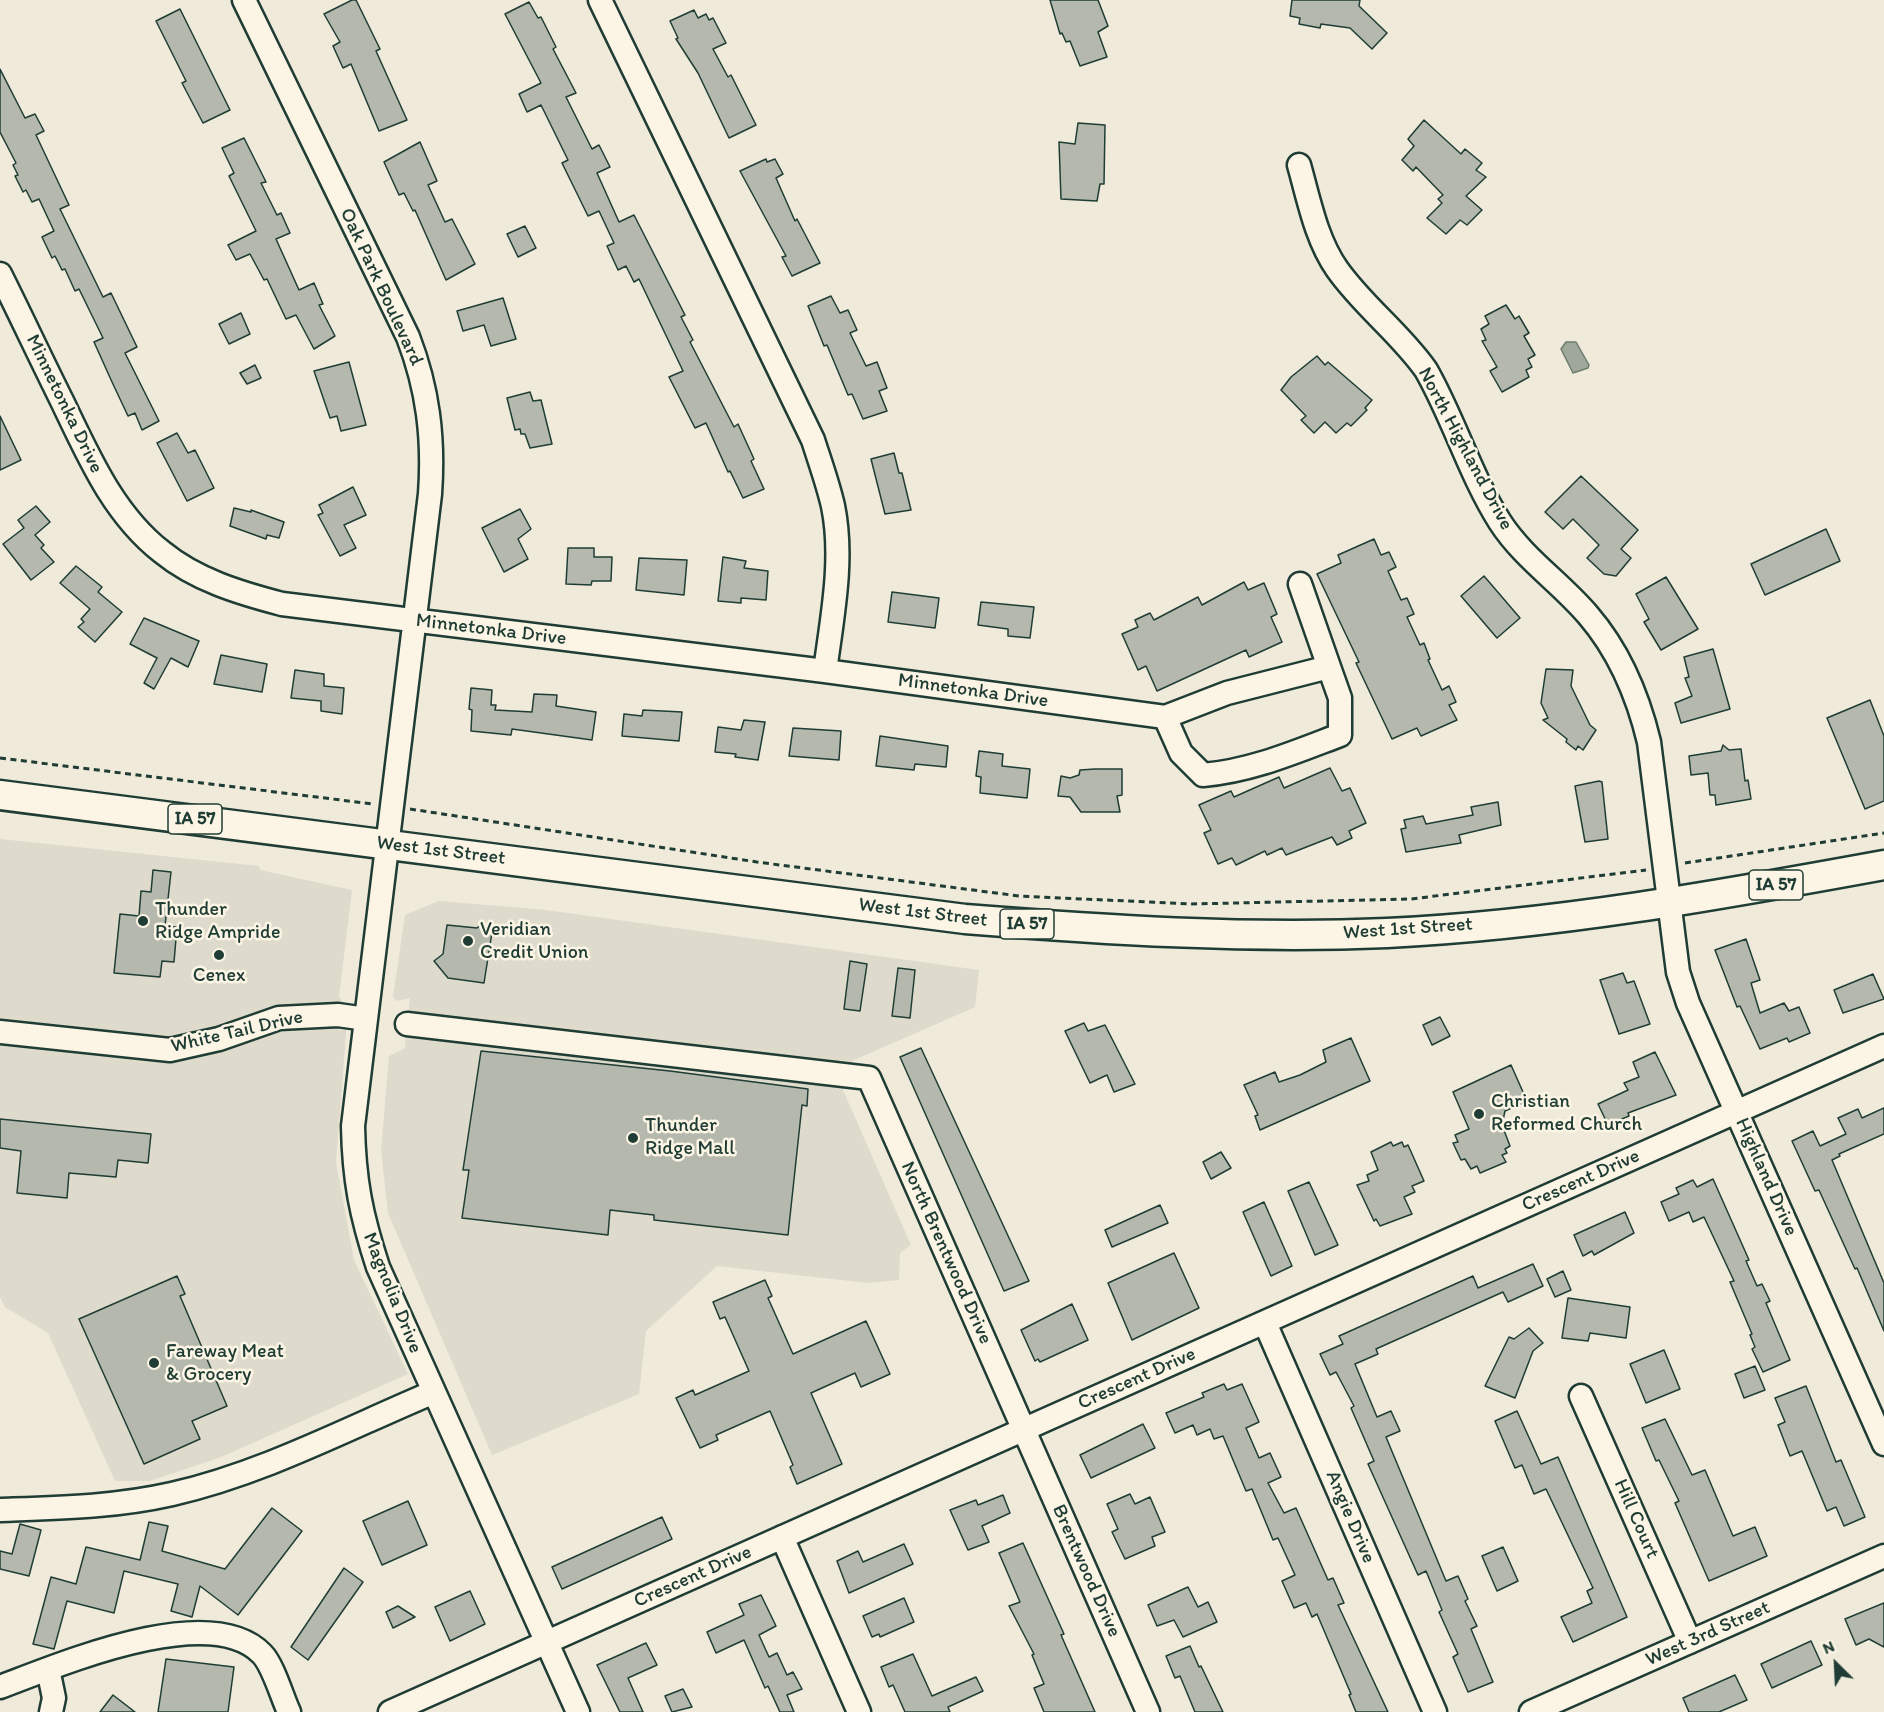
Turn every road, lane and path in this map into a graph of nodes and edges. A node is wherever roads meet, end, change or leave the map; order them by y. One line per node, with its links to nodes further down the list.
1 (244, 0): 6 (street, Oak Park Boulevard)
2 (600, 0): 8 (street)
3 (1299, 165): 15 (street, North Highland Drive)
4 (0, 274): 6 (street, Minnetonka Drive)
5 (1300, 584): 7 (street)
6 (415, 620): 8 (street, Minnetonka Drive); 12 (street, Oak Park Boulevard)
7 (1329, 667): 9 (street); 9 (street)
8 (825, 671): 9 (street, Minnetonka Drive)
9 (1159, 716)
10 (0, 758): 12 (path)
11 (0, 795): 14 (main road, West 1st Street / IA 57)
12 (394, 807): 14 (street, Oak Park Boulevard); 15 (path)
13 (1884, 833): 15 (path)
14 (389, 844): 17 (main road, West 1st Street / IA 57); 18 (street, Magnolia Drive)
15 (1665, 866): 17 (street, North Highland Drive)
16 (1884, 866): 17 (main road, West 1st Street / IA 57)
17 (1669, 904): 22 (street, Highland Drive)
18 (366, 1019): 20 (street, White Tail Drive); 24 (street, Magnolia Drive)
19 (406, 1024): 26 (street, North Brentwood Drive)
20 (0, 1032)
21 (1884, 1046): 22 (street, Crescent Drive)
22 (1737, 1111): 23 (street, Crescent Drive); 27 (street, Highland Drive)
23 (1265, 1323): 26 (street, Crescent Drive); 41 (street, Angie Drive)
24 (434, 1392): 28 (street); 31 (street, Magnolia Drive)
25 (1581, 1396): 32 (street, Hill Court)
26 (1024, 1429): 29 (street, Crescent Drive); 40 (street, Brentwood Drive)
27 (1884, 1444)
28 (0, 1510)
29 (782, 1537): 31 (street, Crescent Drive); 39 (street)
30 (1884, 1556): 32 (street, West 3rd Street)
31 (547, 1642): 37 (street, Crescent Drive); 38 (street, Magnolia Drive)
32 (1690, 1642): 42 (street, West 3rd Street)
33 (48, 1669): 34 (street); 35 (street); 36 (street)
34 (0, 1687)
35 (51, 1712)
36 (289, 1712)
37 (390, 1712)
38 (578, 1712)
39 (859, 1712)
40 (1148, 1712)
41 (1435, 1712)
42 (1532, 1712)

